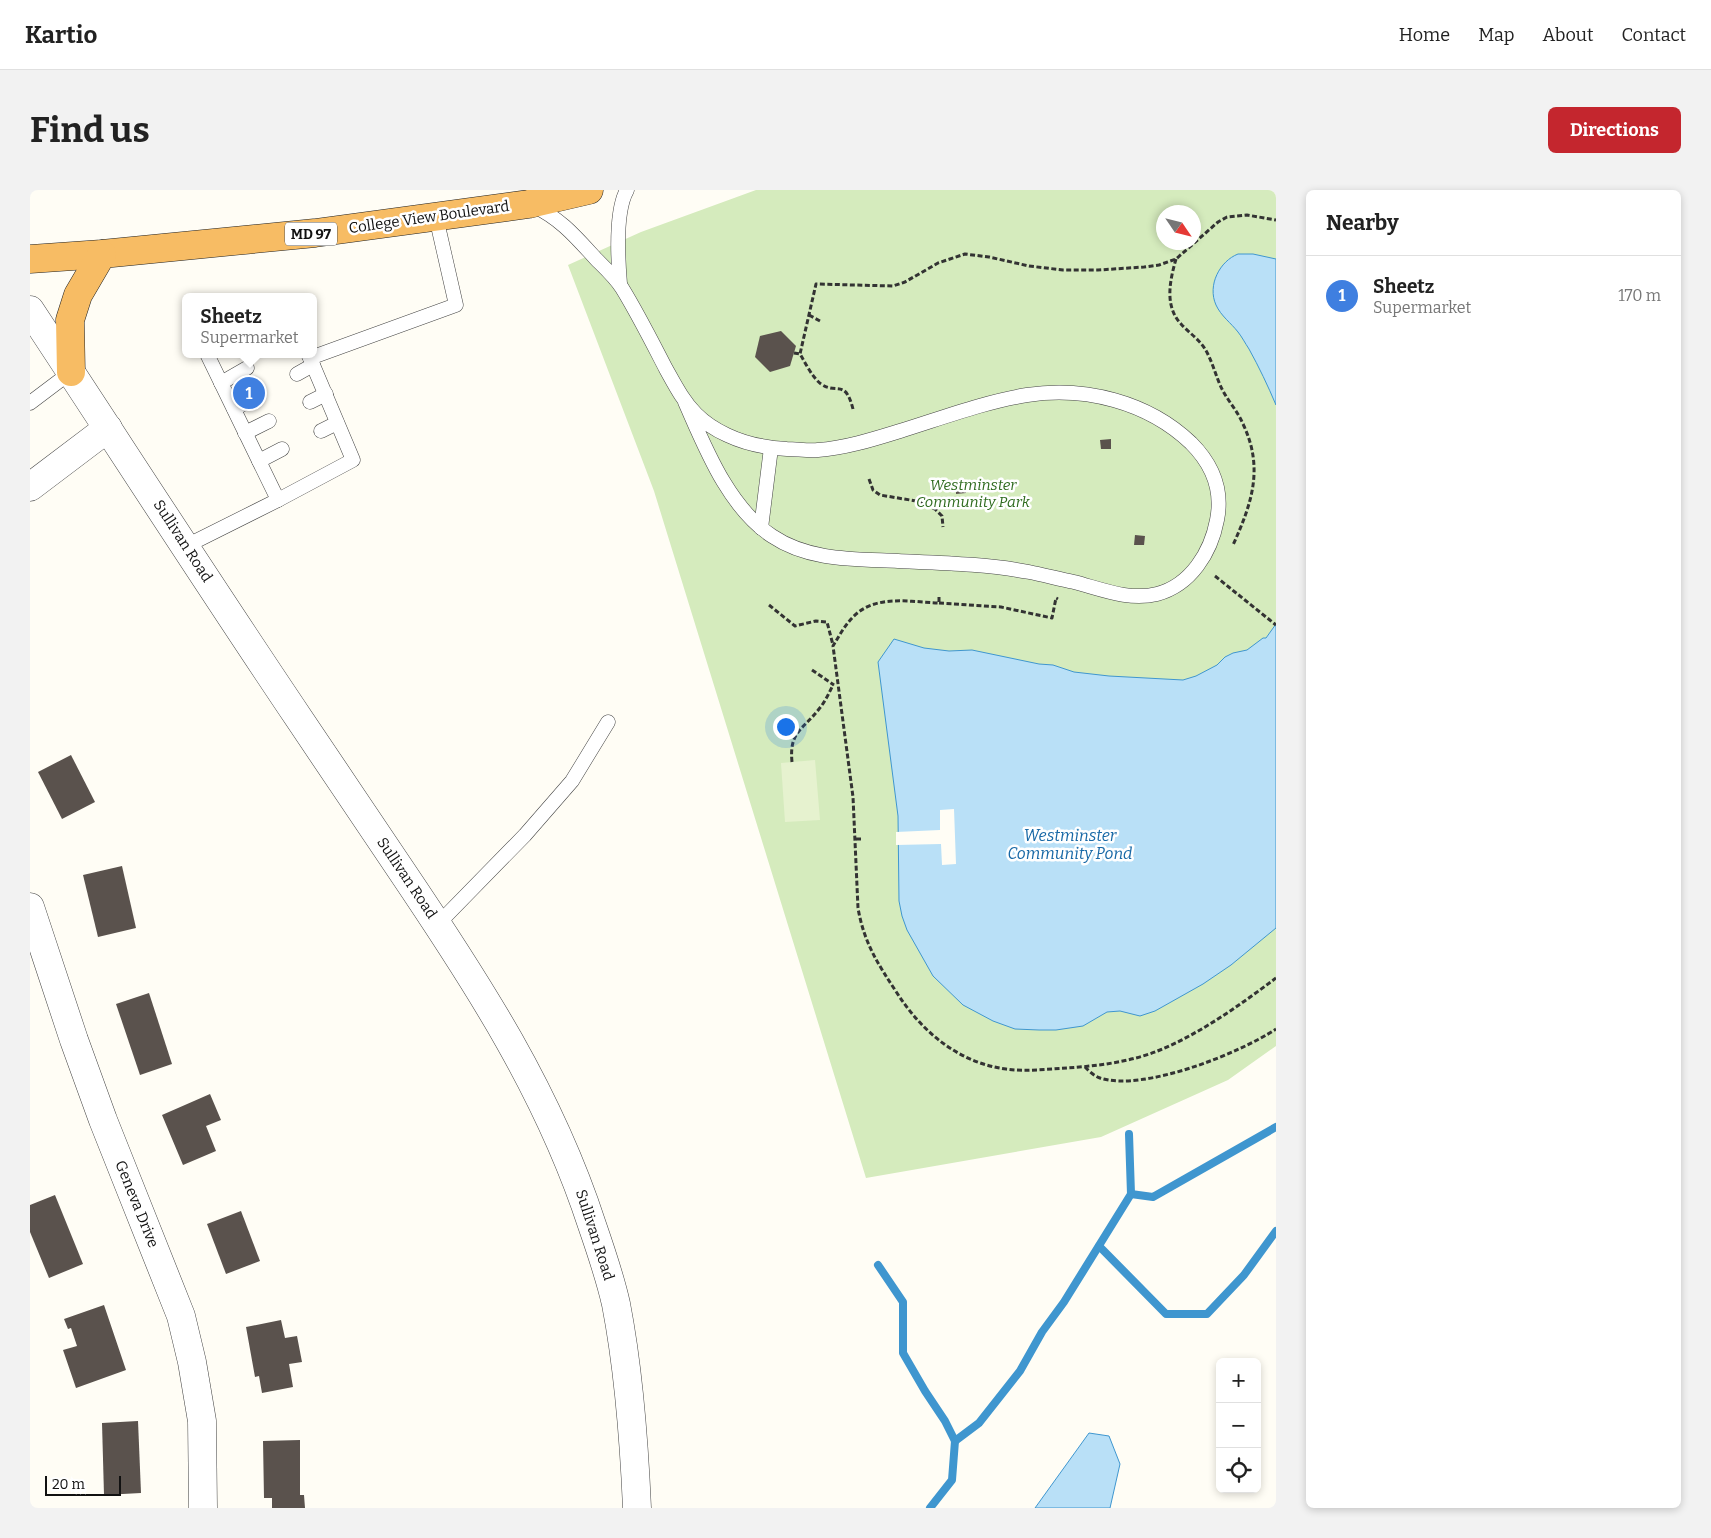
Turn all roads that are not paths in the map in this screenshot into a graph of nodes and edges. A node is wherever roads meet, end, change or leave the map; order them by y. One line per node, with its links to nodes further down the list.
1 (589, 190): 3 (highway, College View Boulevard / MD 97)
2 (627, 190): 7 (lane)
3 (529, 204): 4 (highway, College View Boulevard / MD 97); 7 (lane)
4 (436, 217): 5 (highway, College View Boulevard / MD 97); 9 (lane)
5 (102, 254): 6 (highway, College View Boulevard / MD 97); 13 (highway)
6 (30, 259)
7 (620, 284): 19 (lane)
8 (30, 310): 13 (street, Sullivan Road)
9 (317, 356)
10 (209, 358): 15 (lane)
11 (310, 359): 14 (lane); 16 (lane)
12 (247, 368): 15 (lane)
13 (71, 372): 20 (lane); 24 (street, Sullivan Road)
14 (297, 374)
15 (221, 383): 21 (lane)
16 (326, 394): 18 (lane); 23 (lane)
17 (258, 396): 21 (lane)
18 (310, 402)
19 (685, 402): 27 (lane); 32 (lane)
20 (30, 403)
21 (234, 409): 26 (lane)
22 (269, 421): 26 (lane)
23 (338, 423): 25 (lane); 31 (lane)
24 (108, 428): 30 (street); 33 (street, Sullivan Road)
25 (321, 431)
26 (245, 433): 29 (lane)
27 (772, 448): 32 (lane); 32 (lane)
28 (282, 449): 29 (lane)
29 (259, 460): 31 (lane)
30 (30, 487)
31 (278, 500): 33 (lane)
32 (761, 528)
33 (186, 546): 36 (street, Sullivan Road)
34 (608, 722): 36 (lane)
35 (30, 907): 37 (street, Geneva Drive)
36 (438, 924): 38 (street, Sullivan Road)
37 (203, 1508)
38 (637, 1508)

